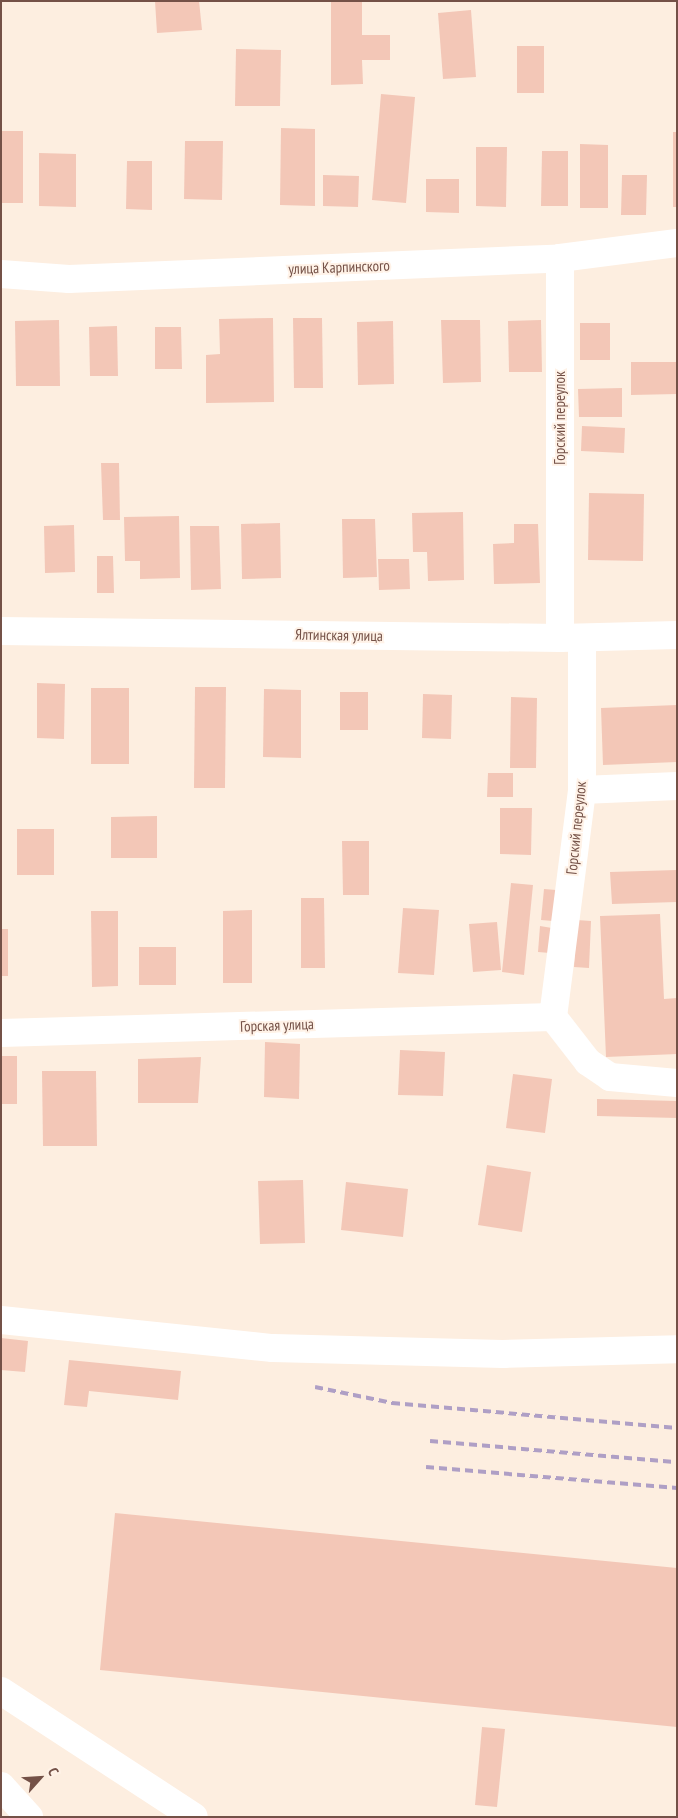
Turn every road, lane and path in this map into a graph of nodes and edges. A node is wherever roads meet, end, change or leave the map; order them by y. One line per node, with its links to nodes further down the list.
1 (677, 244): 2 (street, улица Карпинского)
2 (560, 258): 3 (street, улица Карпинского); 6 (street, Горский переулок)
3 (1, 274)
4 (1, 631): 6 (street, Ялтинская улица)
5 (677, 635): 6 (street, Ялтинская улица)
6 (571, 638): 8 (street, Горский переулок)
7 (677, 786): 8 (street)
8 (582, 790): 9 (street, Горский переулок)
9 (553, 1017): 10 (street, Горская улица); 11 (street)
10 (1, 1033)
11 (677, 1084)
12 (1, 1320): 13 (street)
13 (677, 1349)
14 (1, 1691): 17 (street)
15 (1, 1786): 16 (street)
16 (29, 1817)
17 (194, 1817)

